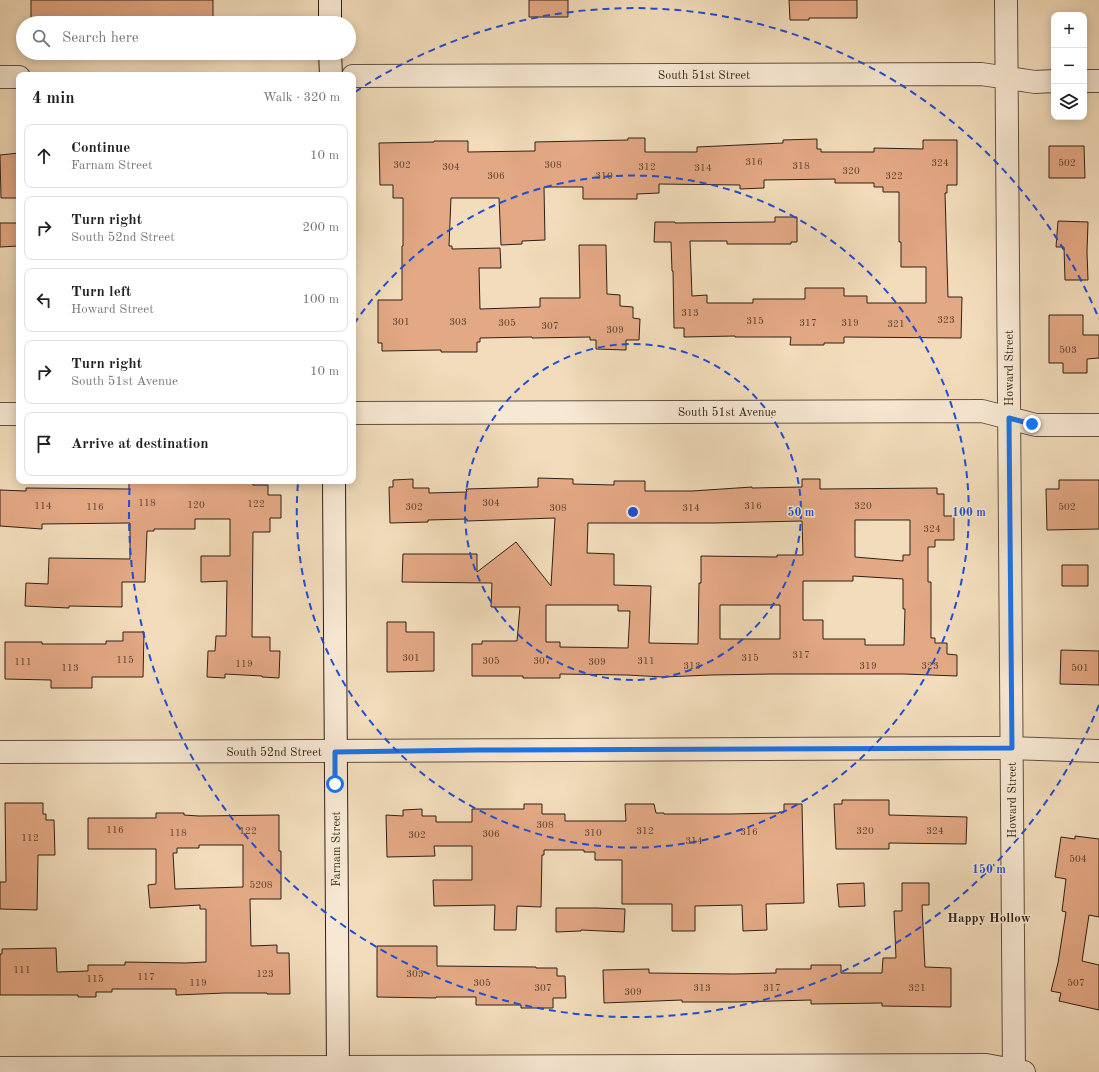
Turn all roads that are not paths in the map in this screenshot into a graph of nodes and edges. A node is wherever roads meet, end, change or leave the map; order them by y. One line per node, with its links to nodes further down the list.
1 (330, 0): 3 (street)
2 (1006, 0): 9 (street, Howard Street)
3 (330, 16)
4 (330, 60): 5 (street)
5 (331, 72)
6 (356, 76): 9 (street, South 51st Street)
7 (0, 77): 8 (street)
8 (16, 77)
9 (1006, 77): 12 (street, South 51st Street); 16 (street, Howard Street)
10 (1087, 81): 11 (street)
11 (1099, 81)
12 (1051, 82)
13 (356, 413): 16 (street, South 51st Avenue)
14 (0, 414): 15 (street)
15 (16, 414)
16 (1009, 418): 17 (street, South 51st Avenue); 19 (street, Howard Street)
17 (1099, 425)
18 (334, 484): 21 (street, Farnam Street)
19 (1012, 748): 21 (street, South 52nd Street); 22 (street, South 52nd Street); 25 (street, Howard Street)
20 (0, 752): 21 (street, South 52nd Street)
21 (335, 752): 24 (street, Farnam Street)
22 (1099, 752)
23 (0, 1068): 24 (street)
24 (338, 1069): 25 (street)
25 (1017, 1071)

